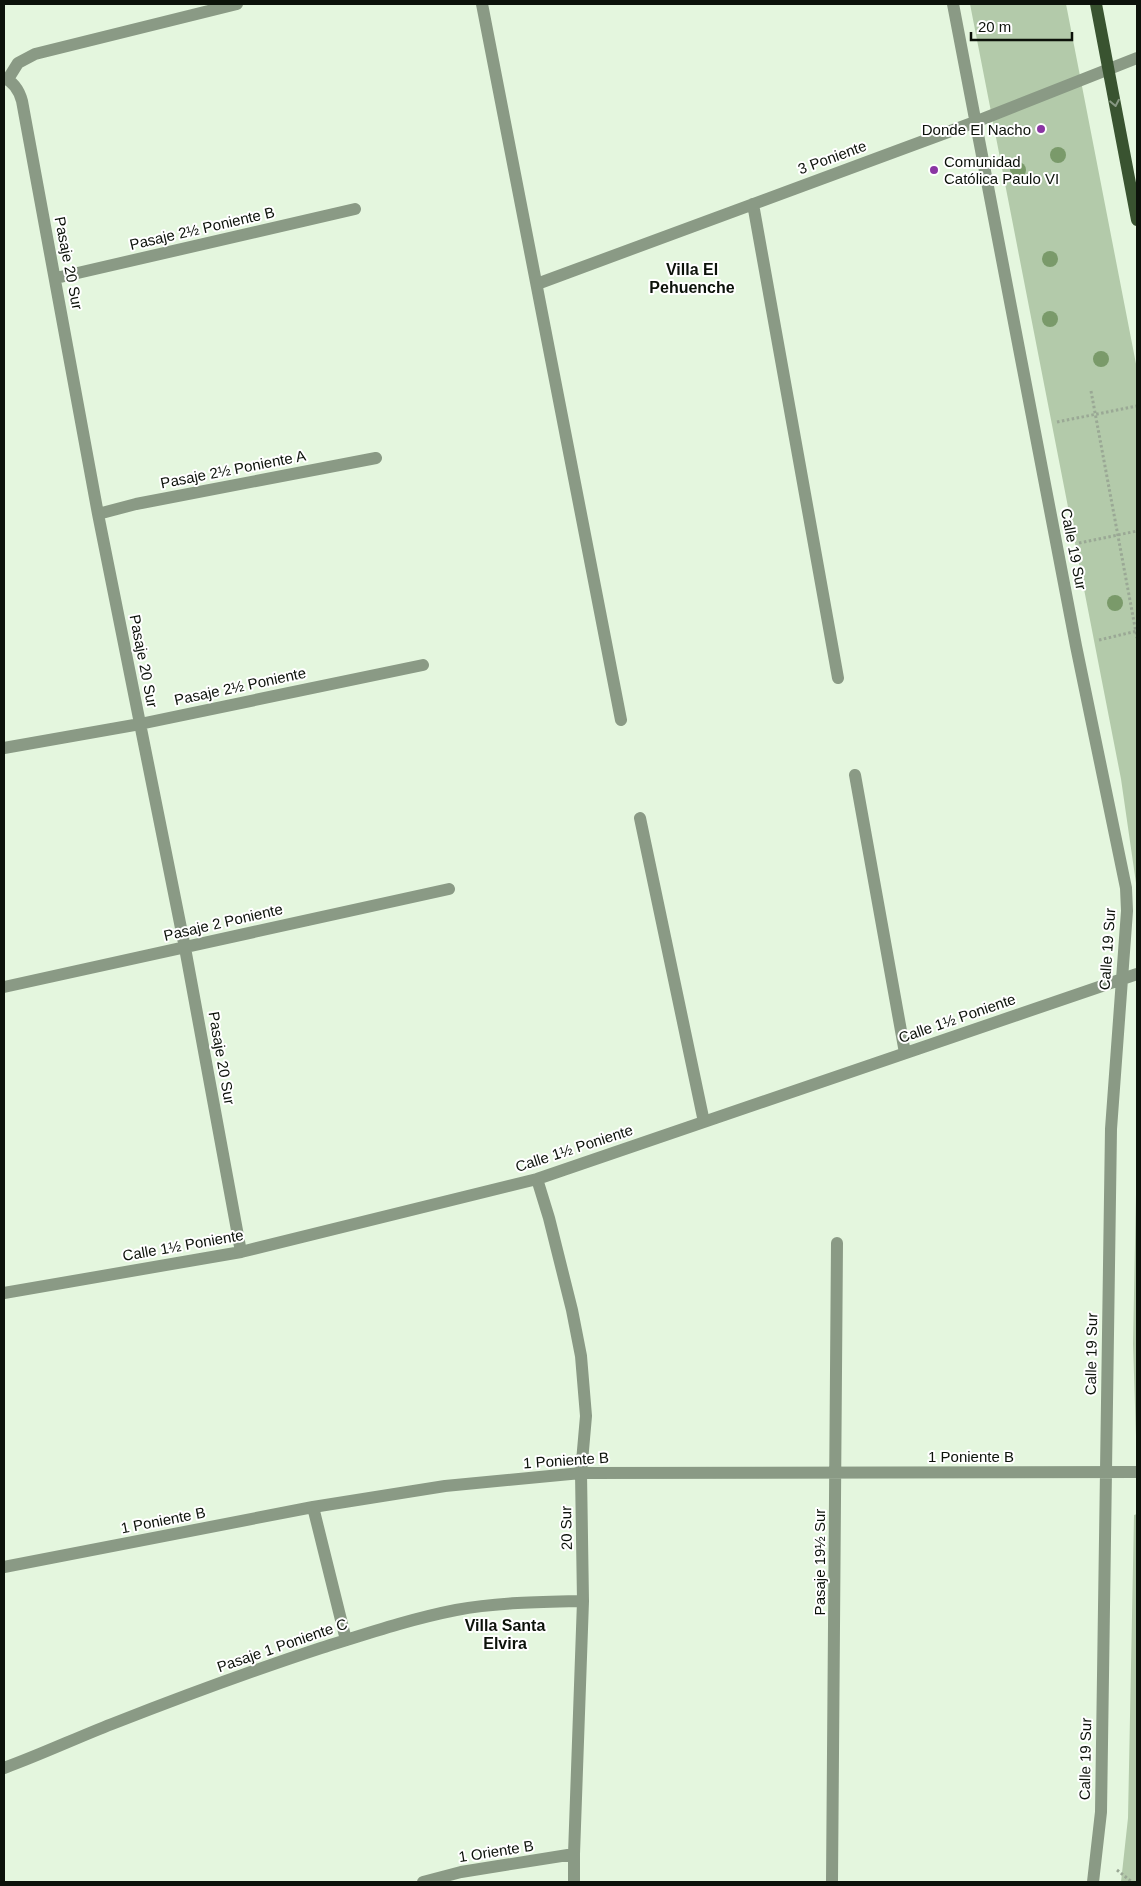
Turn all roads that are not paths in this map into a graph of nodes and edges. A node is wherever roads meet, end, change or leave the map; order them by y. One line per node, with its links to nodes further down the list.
1 (237, 4): 7 (street)
2 (482, 4): 13 (street)
3 (953, 4): 8 (street, Calle 19 Sur)
4 (1096, 4): 6 (main road)
5 (1137, 58): 6 (street, 3 Poniente)
6 (1109, 69): 8 (street, 3 Poniente); 11 (main road, one-way to 11)
7 (6, 78): 12 (street, Pasaje 20 Sur)
8 (975, 122): 9 (street, 3 Poniente); 26 (street, Calle 19 Sur)
9 (753, 204): 13 (street, 3 Poniente); 17 (street)
10 (354, 208): 12 (street, Pasaje 2½ Poniente B)
11 (1137, 220)
12 (56, 278): 15 (street, Pasaje 20 Sur)
13 (537, 284): 18 (street)
14 (376, 458): 15 (street, Pasaje 2½ Poniente A)
15 (98, 514): 19 (street, Pasaje 20 Sur)
16 (423, 665): 19 (street, Pasaje 2½ Poniente)
17 (838, 678)
18 (621, 720)
19 (140, 724): 20 (street, Pasaje 2½ Poniente); 24 (street, Pasaje 20 Sur)
20 (4, 748)
21 (855, 775): 28 (street)
22 (640, 818): 29 (street)
23 (449, 889): 24 (street, Pasaje 2 Poniente)
24 (185, 948): 27 (street, Pasaje 2 Poniente); 32 (street, Pasaje 20 Sur)
25 (1137, 974): 26 (street, Calle 1½ Poniente)
26 (1121, 979): 28 (street, Calle 1½ Poniente); 36 (street, Calle 19 Sur)
27 (4, 987)
28 (905, 1053): 29 (street, Calle 1½ Poniente)
29 (704, 1122): 30 (street, Calle 1½ Poniente)
30 (537, 1179): 32 (street, Calle 1½ Poniente); 34 (street, 20 Sur)
31 (837, 1243): 35 (street, Pasaje 19½ Sur)
32 (241, 1252): 33 (street, Calle 1½ Poniente)
33 (4, 1293)
34 (581, 1472): 35 (street, 1 Poniente B); 38 (street, 1 Poniente B); 40 (street, 20 Sur)
35 (836, 1472): 36 (street, 1 Poniente B); 46 (street, Pasaje 19½ Sur)
36 (1107, 1472): 37 (street, 1 Poniente B); 47 (street, Calle 19 Sur)
37 (1137, 1472)
38 (313, 1507): 39 (street, 1 Poniente B); 41 (street)
39 (4, 1567)
40 (584, 1601): 41 (street, Pasaje 1 Poniente C); 43 (street, 20 Sur)
41 (346, 1640): 42 (street, Pasaje 1 Poniente C)
42 (4, 1768)
43 (574, 1854): 44 (street, 1 Oriente B); 45 (street, 20 Sur)
44 (423, 1882)
45 (574, 1882)
46 (832, 1882)
47 (1093, 1882)

